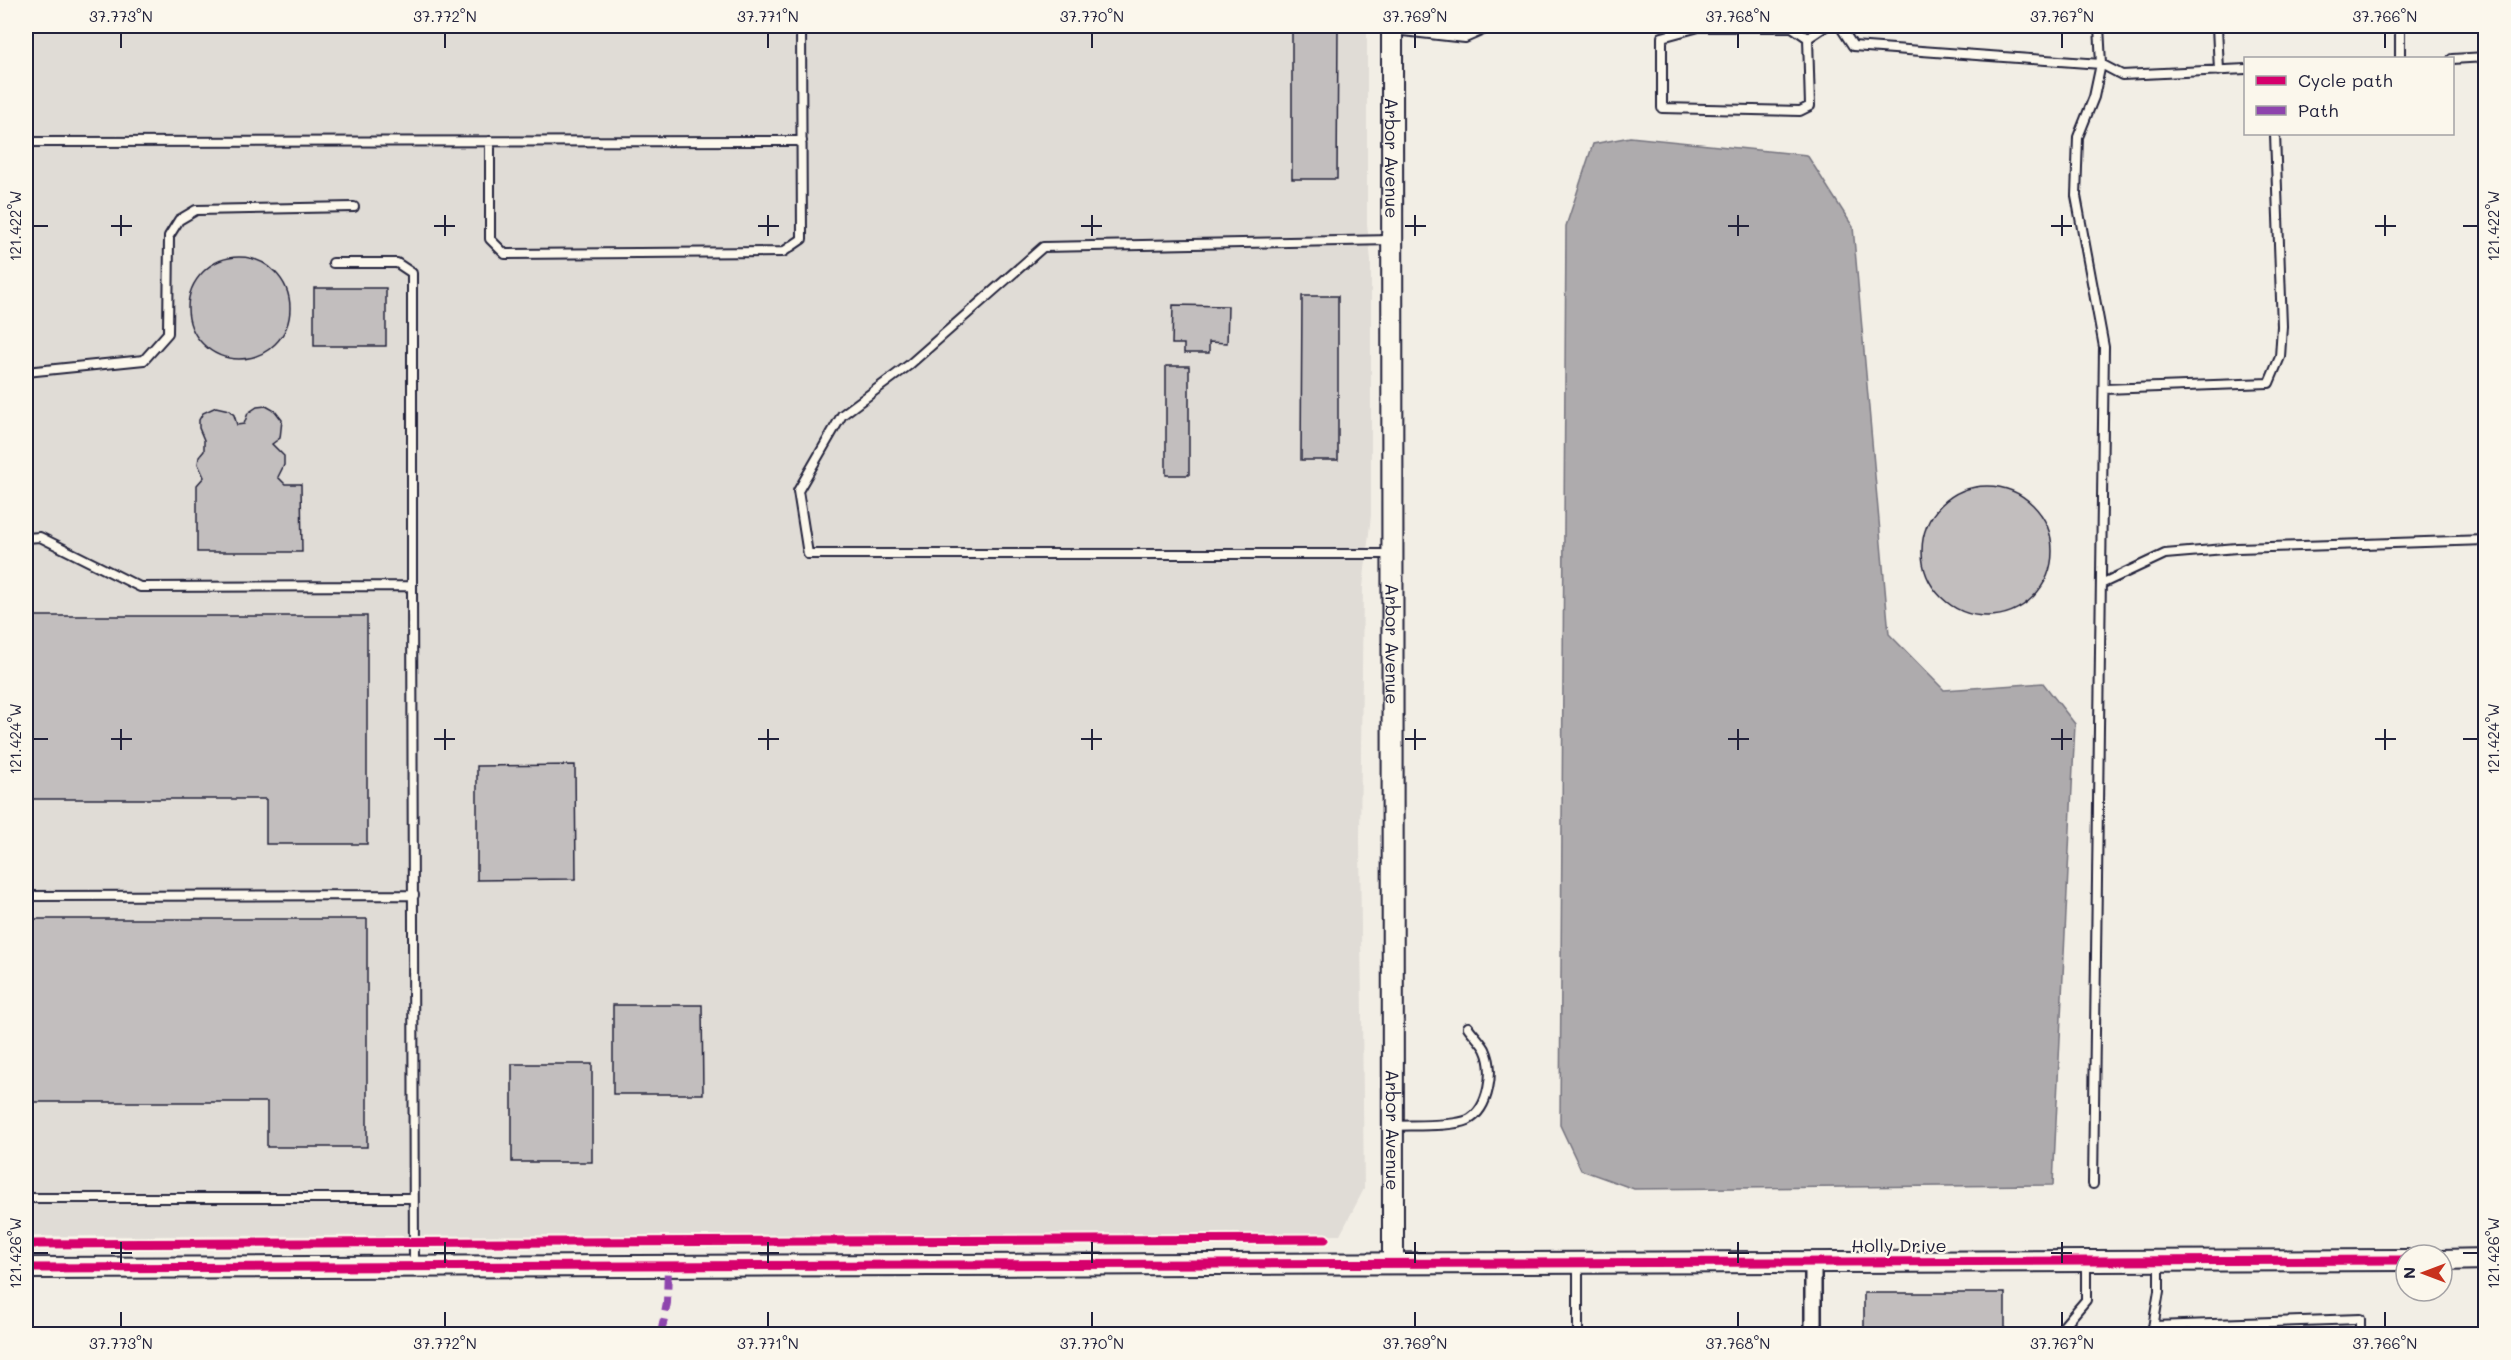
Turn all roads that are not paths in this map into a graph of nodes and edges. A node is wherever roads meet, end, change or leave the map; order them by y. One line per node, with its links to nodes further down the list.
1 (801, 26): 18 (lane)
2 (1492, 26): 8 (lane)
3 (1826, 26): 9 (lane)
4 (1840, 26): 13 (lane)
5 (2099, 26): 13 (lane)
6 (2217, 26): 15 (lane)
7 (2400, 26): 10 (lane)
8 (1392, 28): 21 (street, Arbor Avenue)
9 (1808, 38): 9 (lane)
10 (2400, 57)
11 (2486, 57): 12 (lane)
12 (2454, 59)
13 (2101, 64): 15 (lane); 24 (lane)
14 (2244, 69): 15 (lane)
15 (2219, 71)
16 (2275, 135): 24 (lane)
17 (490, 141): 18 (lane); 18 (lane); 19 (lane)
18 (802, 141)
19 (26, 142)
20 (354, 207): 23 (lane)
21 (1393, 240): 27 (street, Arbor Avenue); 27 (lane)
22 (333, 263): 29 (lane)
23 (26, 372)
24 (2104, 389): 28 (lane)
25 (26, 538): 29 (lane)
26 (2486, 540): 28 (lane)
27 (1393, 554): 33 (street, Arbor Avenue)
28 (2101, 584): 34 (lane)
29 (412, 586): 30 (lane)
30 (414, 895): 31 (lane); 36 (lane)
31 (26, 896)
32 (1468, 1027): 33 (lane)
33 (1393, 1126): 44 (street, Arbor Avenue)
34 (2093, 1184)
35 (26, 1198): 36 (lane)
36 (413, 1198): 45 (lane)
37 (2486, 1259): 39 (street)
38 (2394, 1260): 41 (street, Holly Drive)
39 (2454, 1260)
40 (2086, 1261): 41 (street, Holly Drive); 43 (street, Holly Drive); 50 (lane)
41 (2159, 1261): 47 (lane)
42 (1578, 1262): 43 (street, Holly Drive); 44 (street, Holly Drive); 48 (lane)
43 (1813, 1262): 49 (street)
44 (1393, 1263): 45 (street, Holly Drive)
45 (414, 1266): 46 (street, Holly Drive)
46 (26, 1268)
47 (2152, 1330): 51 (lane)
48 (1578, 1335)
49 (1813, 1335)
50 (2057, 1335)
51 (2360, 1335)

